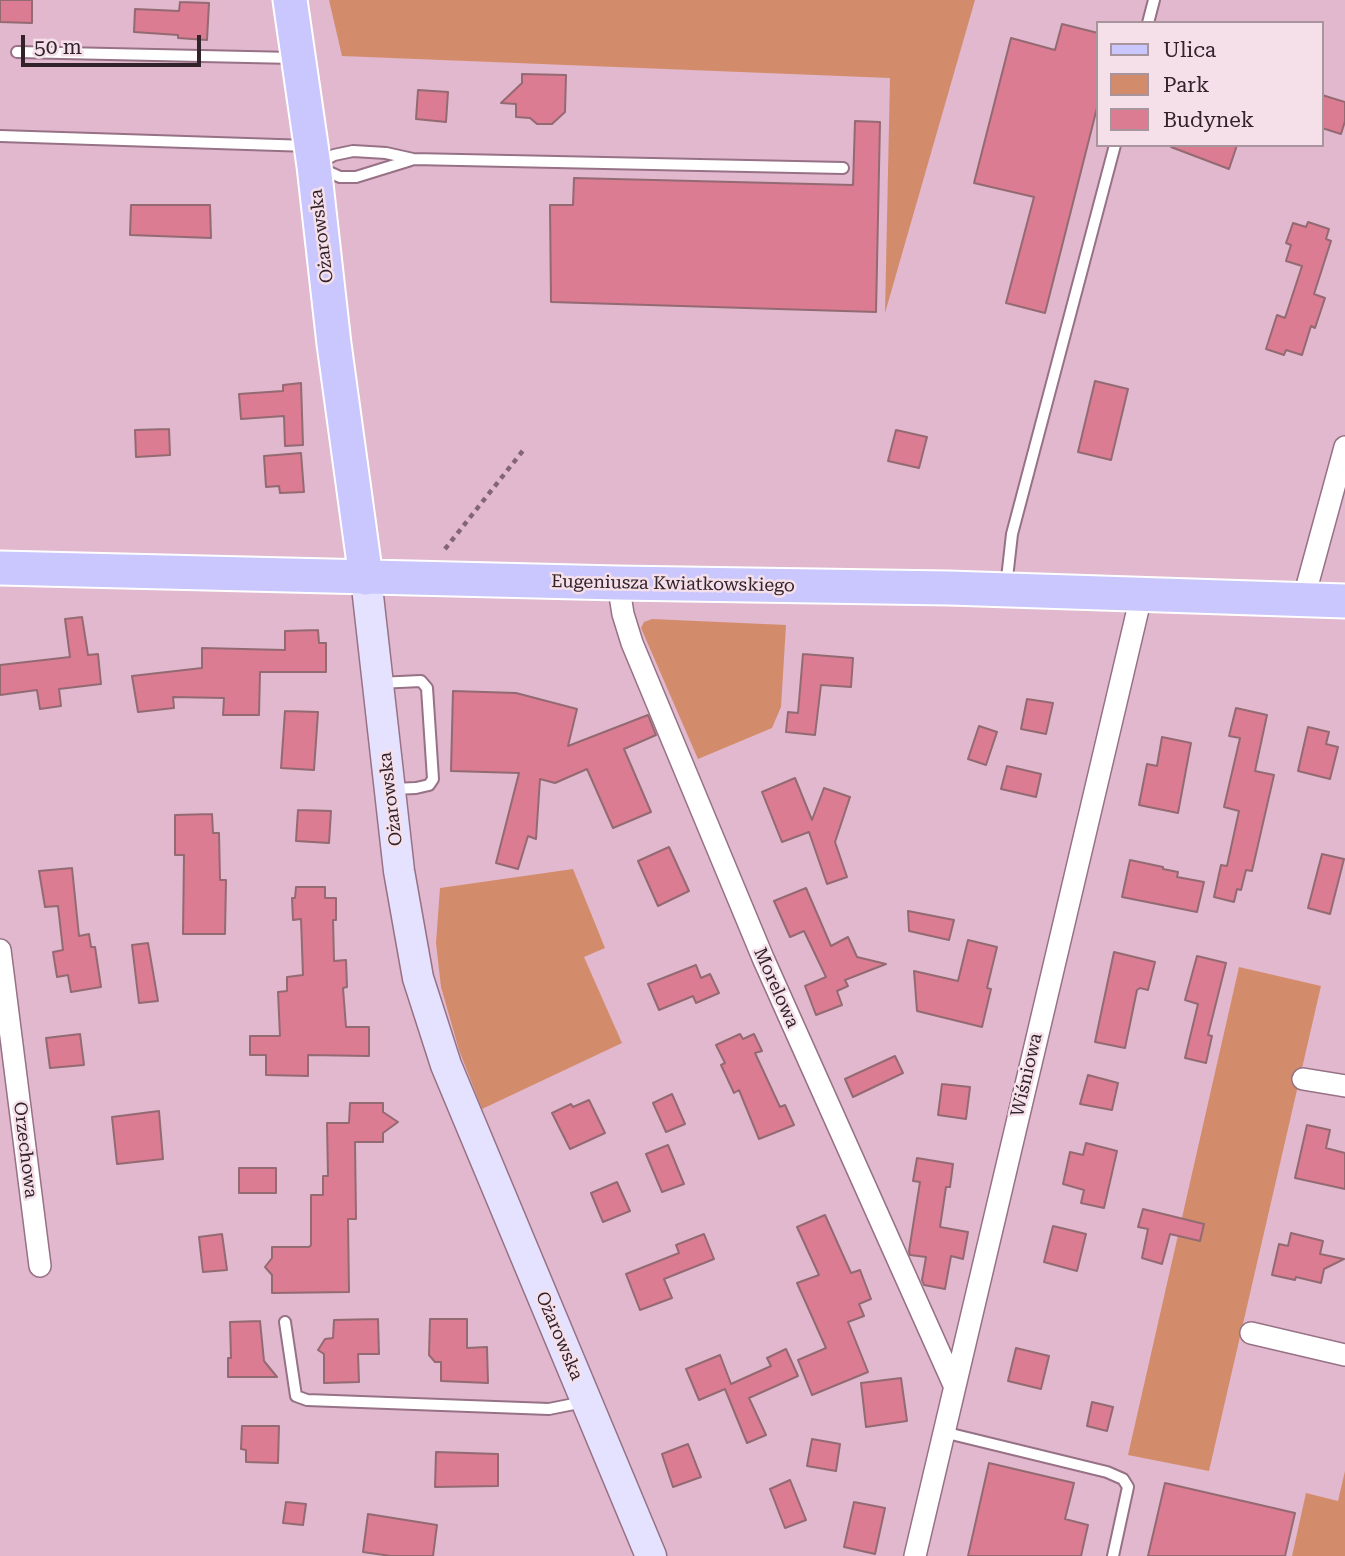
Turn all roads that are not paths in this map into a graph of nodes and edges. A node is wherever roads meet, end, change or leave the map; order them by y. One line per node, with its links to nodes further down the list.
1 (290, 0): 5 (main road, Ożarowska)
2 (1154, 0): 3 (lane)
3 (1149, 21)
4 (17, 52): 5 (lane)
5 (298, 58): 8 (main road, Ożarowska)
6 (0, 136): 8 (lane)
7 (1114, 147): 15 (lane)
8 (312, 156): 9 (lane); 9 (lane); 13 (main road, Ożarowska)
9 (414, 159): 10 (lane)
10 (843, 168)
11 (1345, 447): 17 (street)
12 (0, 568): 13 (main road, Eugeniusza Kwiatkowskiego)
13 (366, 578): 14 (main road, Eugeniusza Kwiatkowskiego); 19 (street, Ożarowska)
14 (618, 583): 15 (main road, Eugeniusza Kwiatkowskiego); 28 (street, Morelowa)
15 (1006, 590): 16 (main road, Eugeniusza Kwiatkowskiego)
16 (1140, 594): 17 (main road, Eugeniusza Kwiatkowskiego); 28 (street, Wiśniowa)
17 (1306, 600): 18 (main road, Eugeniusza Kwiatkowskiego)
18 (1345, 601)
19 (377, 683): 20 (street, Ożarowska); 20 (lane)
20 (390, 789): 29 (street, Ożarowska)
21 (0, 950): 24 (street, Orzechowa)
22 (1303, 1079): 23 (street)
23 (1345, 1086)
24 (40, 1266)
25 (285, 1322): 29 (lane)
26 (1251, 1333): 27 (street)
27 (1345, 1355)
28 (954, 1385): 30 (street, Wiśniowa)
29 (586, 1401): 31 (street, Ożarowska)
30 (943, 1432): 32 (street, Wiśniowa); 33 (lane)
31 (651, 1556)
32 (915, 1556)
33 (1113, 1556)

